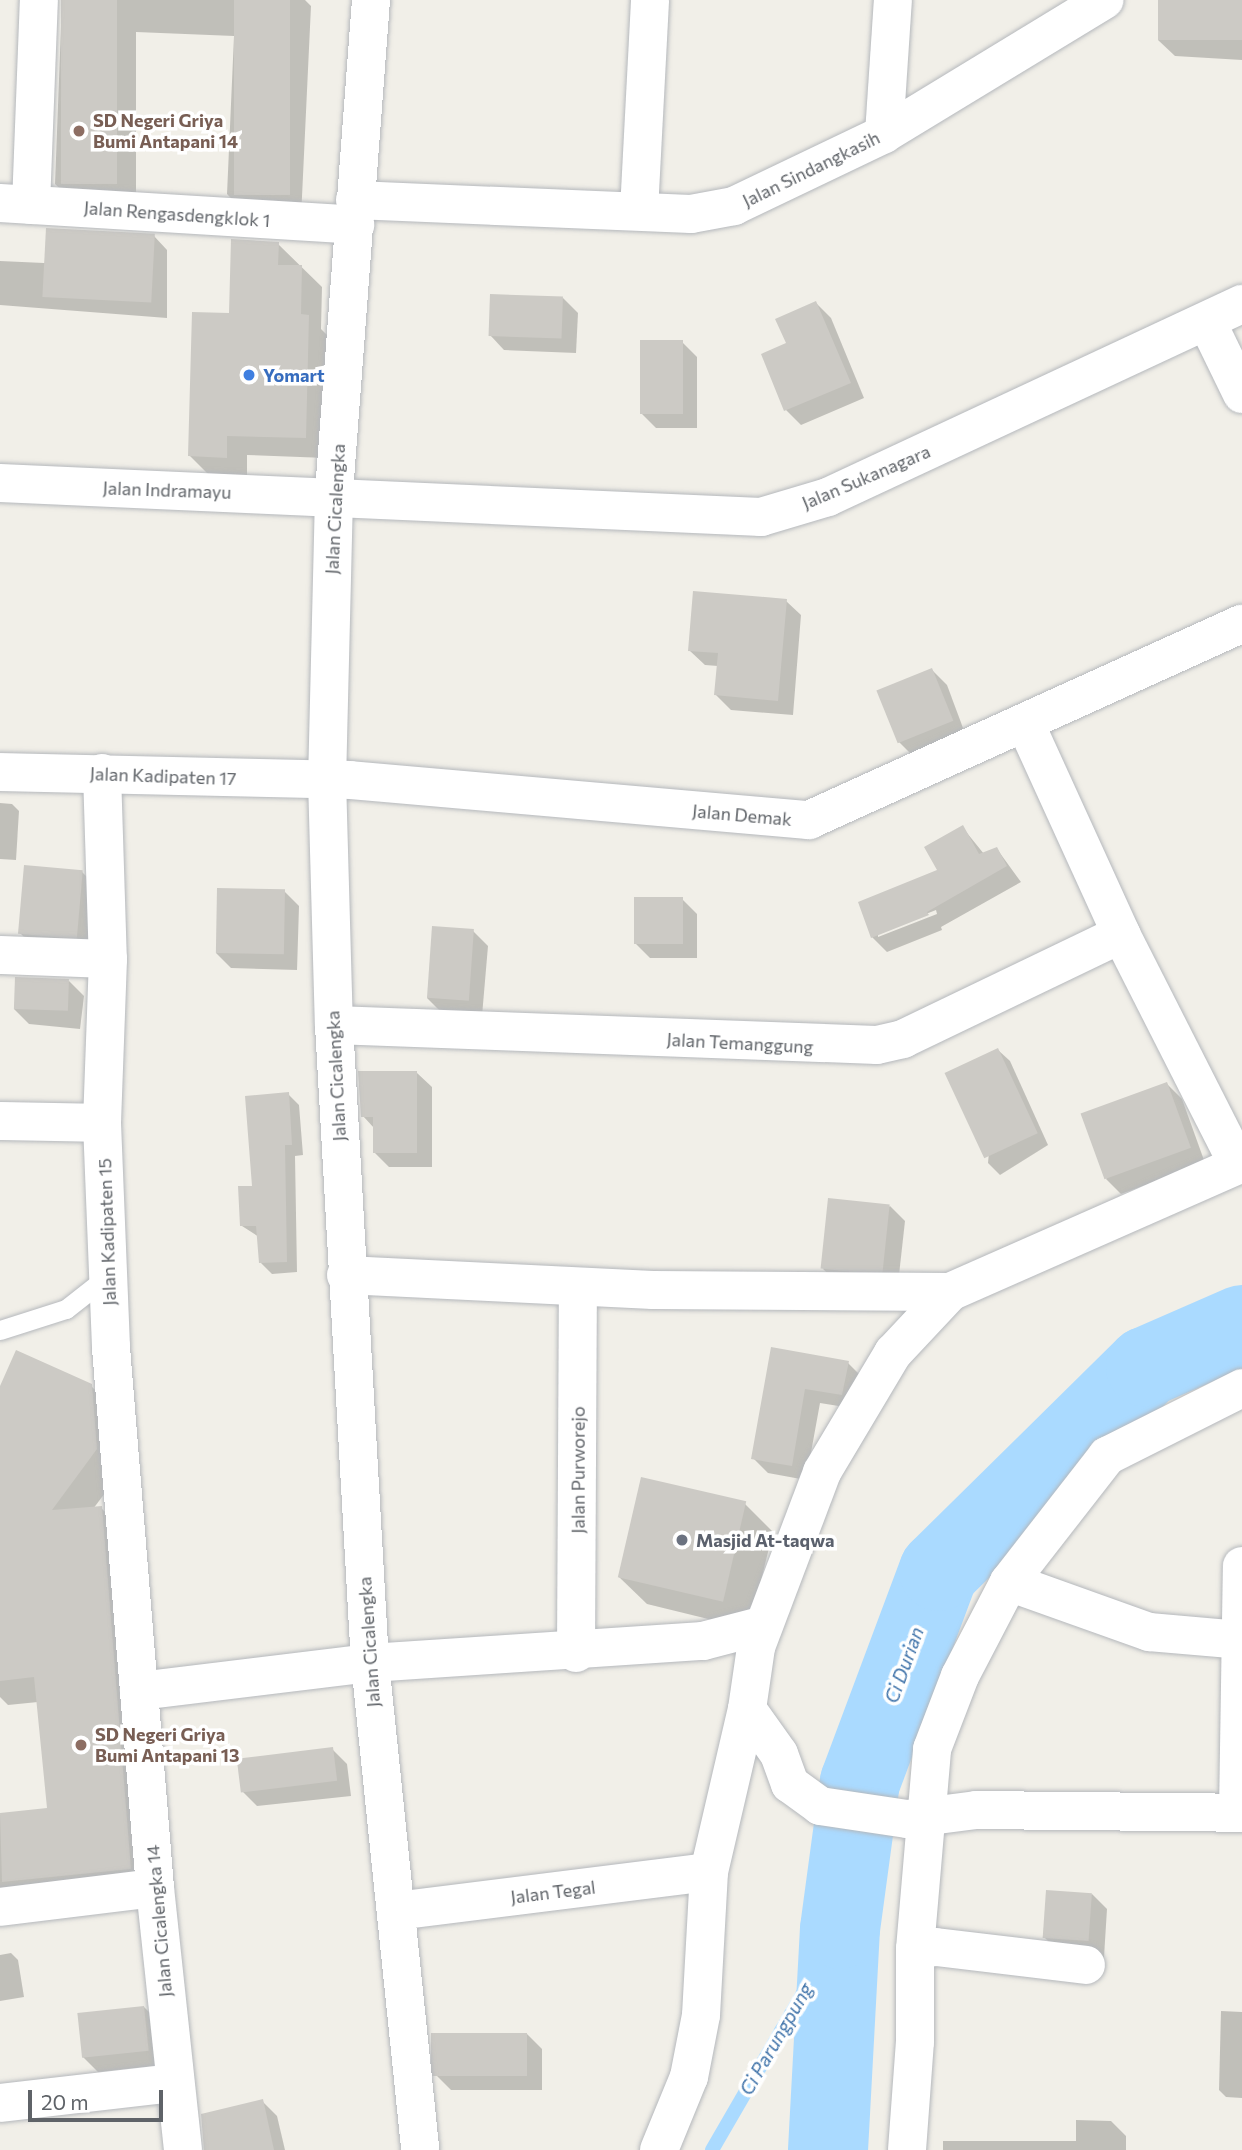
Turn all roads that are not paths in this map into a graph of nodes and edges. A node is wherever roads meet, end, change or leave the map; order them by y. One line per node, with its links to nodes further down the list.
1 (39, 0): 7 (street)
2 (371, 0): 9 (street, Jalan Cicalengka)
3 (650, 0): 8 (street)
4 (893, 0): 6 (street)
5 (1104, 0): 6 (street, Jalan Sindangkasih)
6 (884, 134): 8 (street, Jalan Sindangkasih)
7 (15, 204): 9 (street, Jalan Rengasdengklok 1)
8 (639, 211): 9 (street, Jalan Sindangkasih)
9 (355, 213): 14 (street, Jalan Cicalengka)
10 (1242, 304): 11 (street, Jalan Sukanagara)
11 (1207, 322): 12 (street); 14 (street, Jalan Sukanagara)
12 (1242, 394)
13 (0, 483): 14 (street, Jalan Indramayu)
14 (334, 496): 19 (street, Jalan Cicalengka)
15 (1242, 624): 16 (street, Jalan Demak)
16 (1025, 723): 19 (street, Jalan Demak); 20 (street)
17 (0, 772): 18 (street, Jalan Kadipaten 17)
18 (102, 773): 19 (street, Jalan Kadipaten 17); 22 (street, Jalan Kadipaten 15)
19 (327, 779): 23 (street, Jalan Cicalengka)
20 (1121, 934): 23 (street, Jalan Temanggung); 26 (street)
21 (0, 956): 22 (street)
22 (108, 959): 25 (street, Jalan Kadipaten 15)
23 (334, 1025): 27 (street, Jalan Cicalengka)
24 (0, 1121): 25 (street)
25 (102, 1123): 28 (street, Jalan Kadipaten 15)
26 (1240, 1164): 30 (street)
27 (346, 1275): 29 (street); 38 (street, Jalan Cicalengka)
28 (108, 1276): 31 (lane); 39 (street, Jalan Kadipaten 15)
29 (578, 1287): 30 (street); 37 (street, Jalan Purworejo)
30 (950, 1292): 35 (street)
31 (0, 1330)
32 (1242, 1388): 34 (street)
33 (1242, 1566): 36 (street)
34 (1009, 1582): 36 (street); 42 (street)
35 (761, 1626): 37 (street); 40 (street)
36 (1240, 1640): 41 (street)
37 (576, 1653): 38 (street)
38 (370, 1663): 39 (street); 46 (street, Jalan Cicalengka)
39 (139, 1691): 44 (street, Jalan Cicalengka 14)
40 (747, 1709): 42 (street); 43 (street)
41 (1240, 1813): 42 (street)
42 (917, 1819): 47 (street)
43 (709, 1872): 46 (street, Jalan Tegal); 53 (street)
44 (156, 1888): 45 (street); 49 (street, Jalan Cicalengka 14)
45 (0, 1907)
46 (396, 1911): 52 (street, Jalan Cicalengka)
47 (915, 1949): 48 (street); 54 (street)
48 (1086, 1965)
49 (173, 2083): 50 (street); 51 (street, Jalan Cicalengka 14)
50 (0, 2103)
51 (183, 2150)
52 (420, 2150)
53 (659, 2150)
54 (907, 2150)

